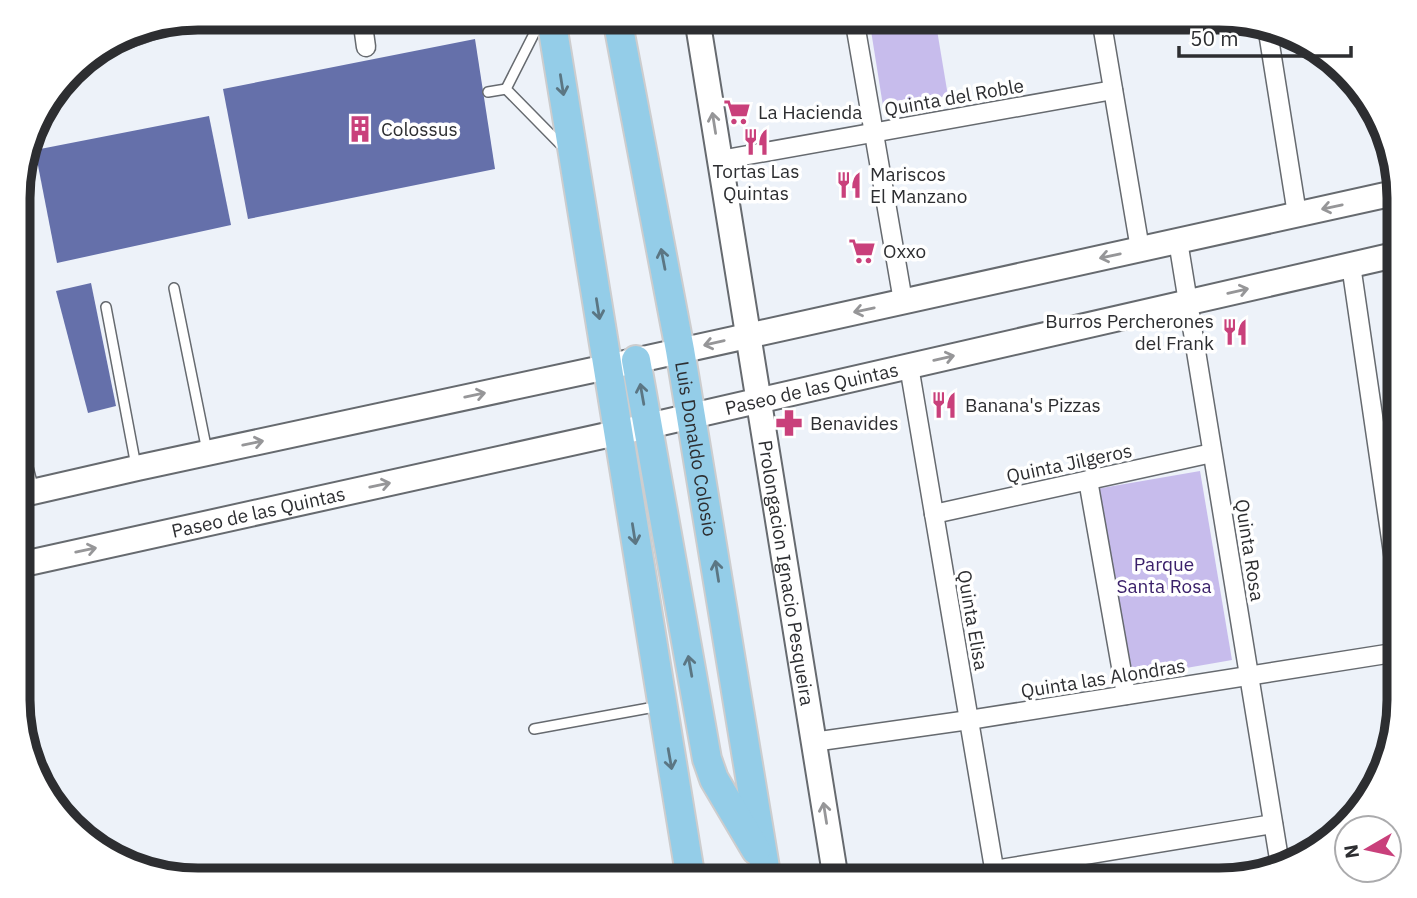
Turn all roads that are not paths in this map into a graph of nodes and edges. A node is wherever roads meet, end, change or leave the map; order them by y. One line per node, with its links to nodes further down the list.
1 (364, 30): 9 (street)
2 (535, 30): 10 (lane)
3 (553, 30): 14 (main road, one-way to 14)
4 (619, 30): 27 (main road, Luis Donaldo Colosio, one-way to 4)
5 (699, 30): 15 (main road, Prolongacion Ignacio Pesqueira, one-way to 5)
6 (856, 30): 13 (street)
7 (1103, 30): 11 (street)
8 (1269, 38): 17 (street)
9 (366, 47)
10 (506, 89): 12 (lane); 14 (lane)
11 (1113, 90): 13 (street, Quinta del Roble); 19 (street)
12 (488, 93)
13 (874, 133): 15 (street, Quinta del Roble); 23 (street)
14 (573, 158): 30 (main road, one-way to 30)
15 (720, 160): 26 (main road, Prolongacion Ignacio Pesqueira)
16 (1387, 195): 17 (main road, one-way to 17)
17 (1297, 214): 18 (main road)
18 (1178, 241): 19 (main road); 24 (street, Quinta Rosa)
19 (1140, 249): 23 (main road, one-way to 23)
20 (1387, 257): 21 (main road, Paseo de las Quintas)
21 (1351, 265): 24 (main road, Paseo de las Quintas, one-way to 21); 40 (street)
22 (174, 288): 35 (lane)
23 (903, 301): 26 (main road, one-way to 26)
24 (1188, 302): 29 (main road, Paseo de las Quintas, one-way to 24); 36 (street, Quinta Rosa)
25 (106, 307): 37 (lane)
26 (748, 335): 27 (main road, one-way to 27); 31 (main road, Prolongacion Ignacio Pesqueira)
27 (680, 350): 28 (main road); 32 (main road, Luis Donaldo Colosio)
28 (636, 360): 30 (main road); 33 (main road, one-way to 28)
29 (909, 366): 31 (main road, Paseo de las Quintas); 41 (street, Quinta Elisa)
30 (607, 367): 34 (main road); 35 (main road, one-way to 30)
31 (758, 400): 32 (main road, Paseo de las Quintas); 49 (main road, Prolongacion Ignacio Pesqueira)
32 (691, 416): 33 (main road, Paseo de las Quintas); 54 (main road, Luis Donaldo Colosio, one-way to 32)
33 (648, 426): 34 (main road, Paseo de las Quintas); 53 (main road, one-way to 33)
34 (617, 433): 42 (main road, Paseo de las Quintas, one-way to 34); 46 (main road, one-way to 46)
35 (207, 453): 37 (main road)
36 (1212, 453): 38 (street, Quinta Jilgeros); 44 (street, Quinta Rosa)
37 (137, 468): 39 (main road)
38 (1088, 480): 41 (street, Quinta Jilgeros); 45 (street)
39 (30, 493)
40 (1387, 512)
41 (934, 514): 47 (street, Quinta Elisa)
42 (30, 563)
43 (1387, 654): 44 (street, Quinta las Alondras)
44 (1249, 676): 45 (street, Quinta las Alondras); 50 (street, Quinta Rosa)
45 (1126, 695): 47 (street, Quinta las Alondras)
46 (662, 706): 48 (lane); 52 (main road, one-way to 52)
47 (969, 720): 49 (street, Quinta las Alondras); 56 (street, Quinta Elisa)
48 (534, 729)
49 (813, 742): 55 (main road, Prolongacion Ignacio Pesqueira, one-way to 49)
50 (1273, 824): 51 (street, Quinta Rosa); 57 (street)
51 (1279, 857)
52 (689, 868)
53 (763, 868)
54 (765, 868)
55 (834, 868)
56 (994, 868)
57 (1033, 868)

